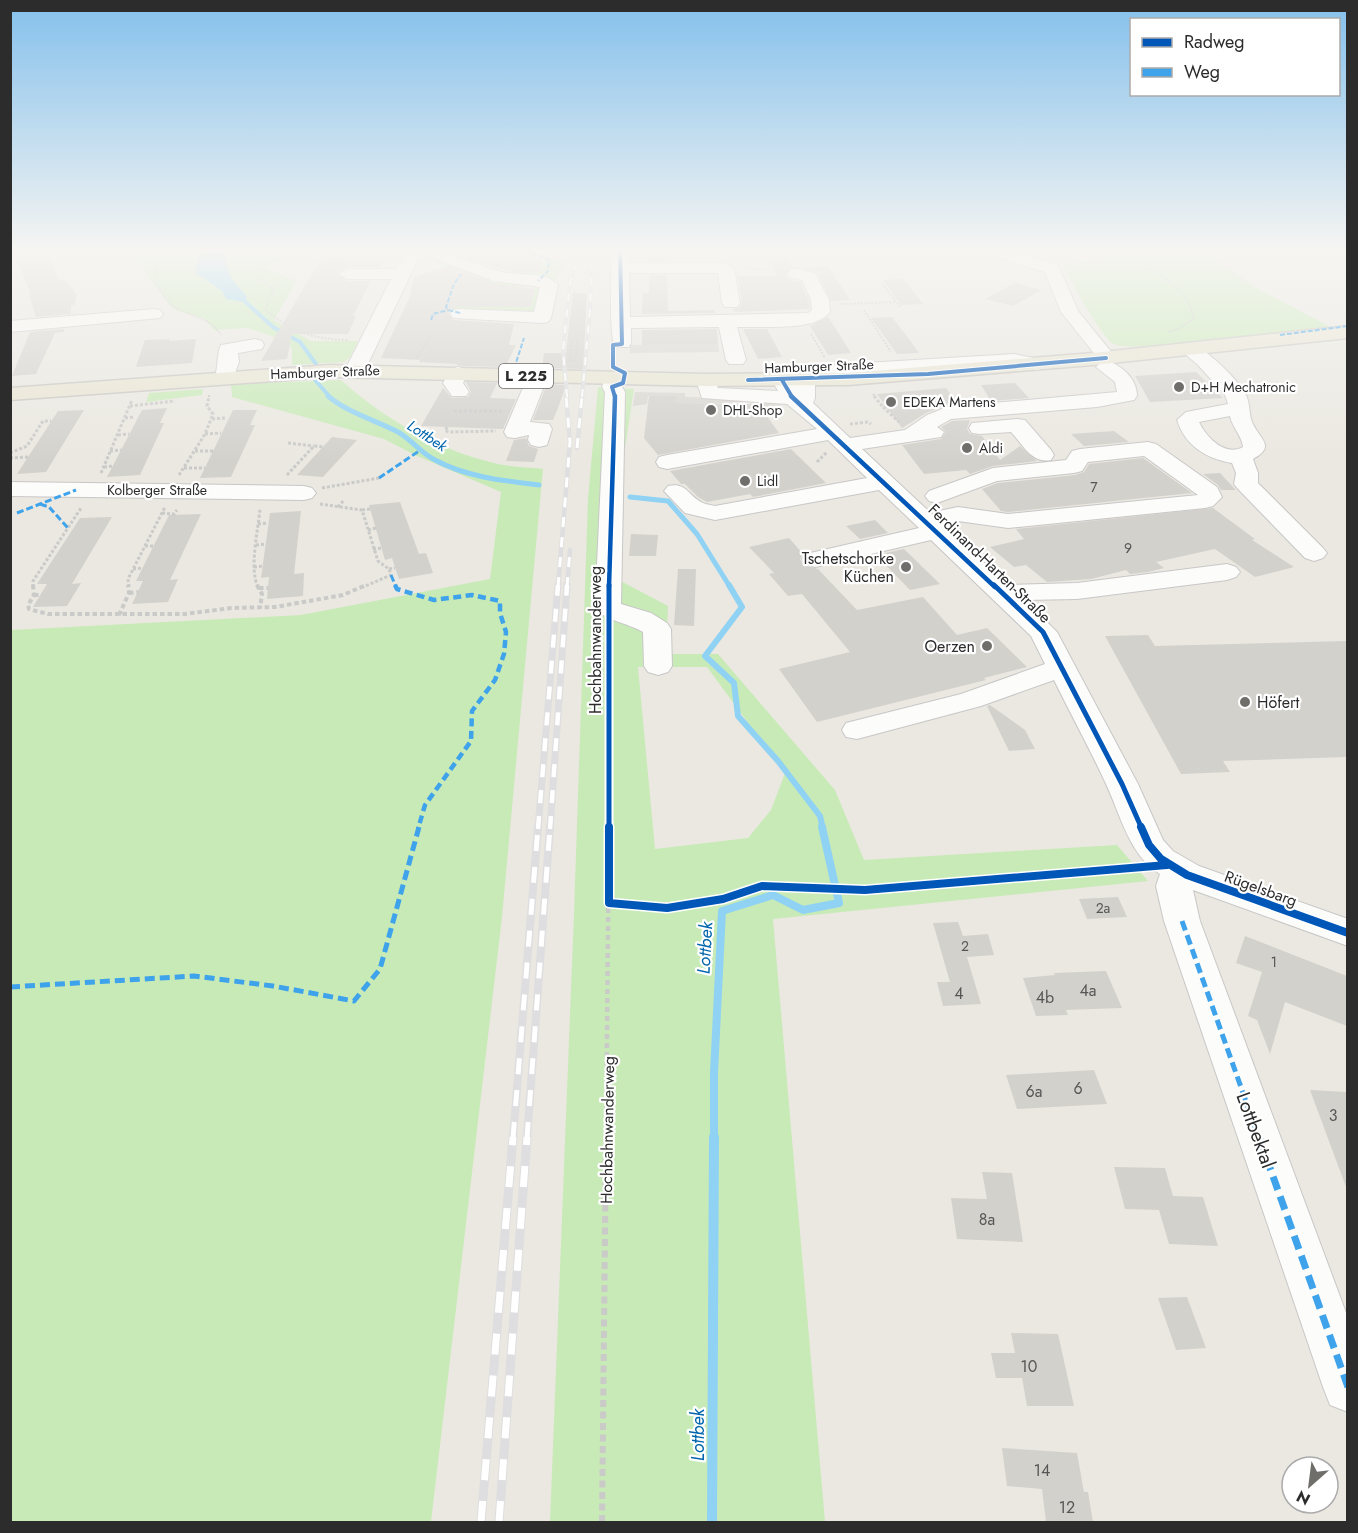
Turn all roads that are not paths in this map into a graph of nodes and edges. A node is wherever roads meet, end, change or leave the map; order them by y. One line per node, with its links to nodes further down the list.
1 (93, 320): 9 (street)
2 (379, 320): 17 (street)
3 (530, 320): 11 (street)
4 (620, 320): 8 (street)
5 (804, 320): 7 (street)
6 (1075, 320): 16 (street)
7 (727, 322): 8 (street); 15 (street)
8 (620, 323): 12 (street)
9 (10, 327)
10 (1347, 332): 14 (main road, Hamburger Straße)
11 (524, 338)
12 (622, 344)
13 (255, 345): 19 (street)
14 (1188, 349): 16 (main road, Hamburger Straße); 25 (street)
15 (736, 360): 21 (street); 22 (street)
16 (1106, 362): 24 (main road, Hamburger Straße / L 225); 26 (street)
17 (355, 370): 18 (main road, Hamburger Straße / L 225); 19 (main road, Hamburger Straße / L 225)
18 (538, 376): 20 (main road, Hamburger Straße / L 225); 28 (street)
19 (225, 377): 23 (main road, Hamburger Straße / L 225)
20 (614, 378): 21 (main road, Hamburger Straße / L 225); 41 (street, Hochbahnwanderweg)
21 (717, 380): 22 (main road, Hamburger Straße / L 225); 24 (street)
22 (748, 380): 24 (main road, Hamburger Straße / L 225)
23 (10, 394)
24 (792, 394): 27 (street, Ferdinand-Harten-Straße)
25 (1239, 408): 30 (street); 30 (street)
26 (913, 433): 27 (street); 29 (street)
27 (839, 439): 31 (street); 32 (street, Ferdinand-Harten-Straße)
28 (538, 440)
29 (1043, 454)
30 (1241, 457): 37 (street)
31 (667, 462)
32 (889, 486): 34 (street); 36 (street, Ferdinand-Harten-Straße)
33 (10, 489): 35 (street, Kolberger Straße)
34 (676, 490)
35 (304, 493)
36 (938, 517): 36 (street); 38 (street); 40 (street, Ferdinand-Harten-Straße)
37 (1314, 553)
38 (815, 559)
39 (1227, 572): 40 (street)
40 (1003, 593): 42 (street, Ferdinand-Harten-Straße)
41 (658, 666)
42 (1062, 667): 43 (street); 44 (street, Ferdinand-Harten-Straße)
43 (857, 730)
44 (1172, 868): 45 (street, Rügelsbarg); 46 (street, Lottbektal)
45 (1347, 933)
46 (1347, 1387)

